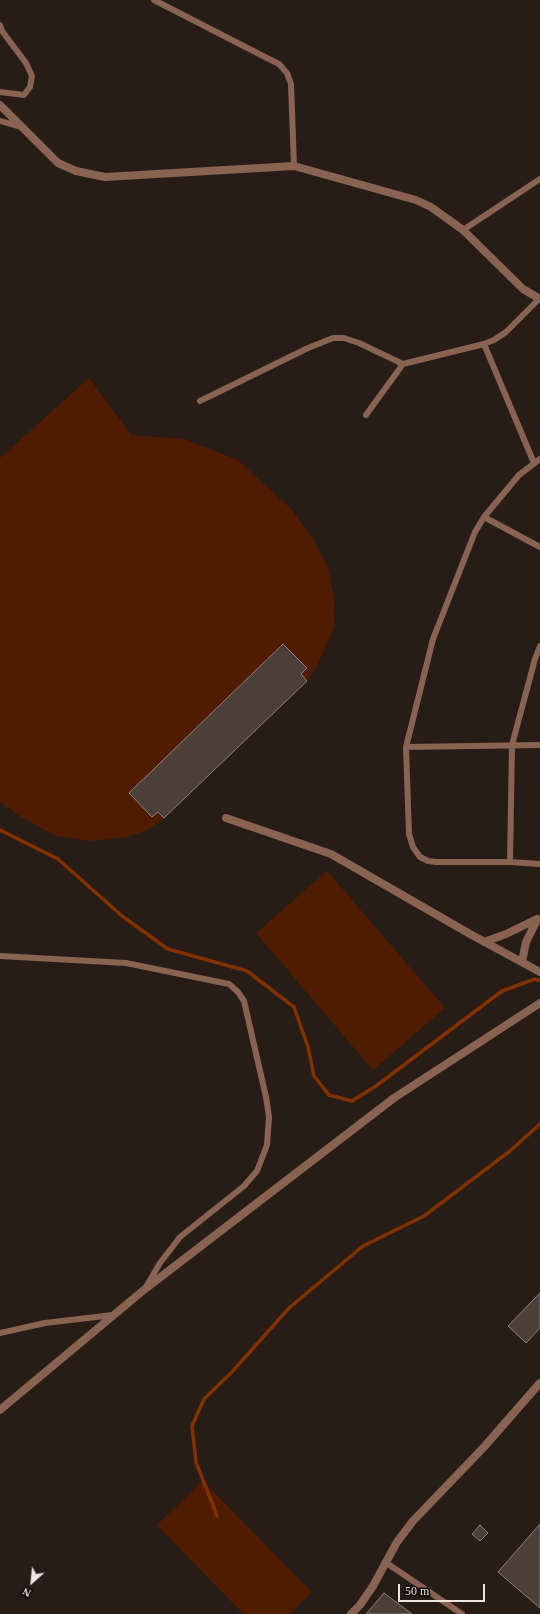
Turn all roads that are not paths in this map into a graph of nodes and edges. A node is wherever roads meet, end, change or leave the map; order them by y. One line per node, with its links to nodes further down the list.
1 (154, 0): 7 (lane)
2 (0, 25): 3 (lane)
3 (0, 92)
4 (0, 105): 6 (street)
5 (0, 121): 6 (lane)
6 (23, 127): 7 (street)
7 (294, 166): 9 (street)
8 (540, 179): 9 (lane)
9 (463, 230): 10 (street)
10 (539, 299): 11 (lane)
11 (484, 344): 12 (lane); 16 (lane)
12 (403, 364): 13 (lane); 14 (lane)
13 (200, 401)
14 (366, 415)
15 (540, 459): 16 (lane)
16 (534, 464): 17 (lane)
17 (484, 517): 18 (lane); 23 (lane)
18 (540, 547)
19 (540, 646): 20 (lane)
20 (538, 660): 21 (lane)
21 (512, 745): 22 (lane); 23 (lane); 25 (lane)
22 (540, 746)
23 (406, 747): 25 (lane)
24 (226, 818): 28 (street)
25 (510, 862): 26 (lane)
26 (540, 864)
27 (539, 918): 28 (street); 30 (street)
28 (484, 942): 30 (street)
29 (0, 956): 33 (lane)
30 (522, 962): 31 (street)
31 (540, 972)
32 (540, 1003): 33 (street)
33 (145, 1289): 34 (street)
34 (115, 1315): 35 (lane); 37 (street)
35 (0, 1333)
36 (540, 1383): 38 (street)
37 (0, 1410)
38 (385, 1562): 39 (street); 40 (lane)
39 (351, 1614)
40 (462, 1614)

